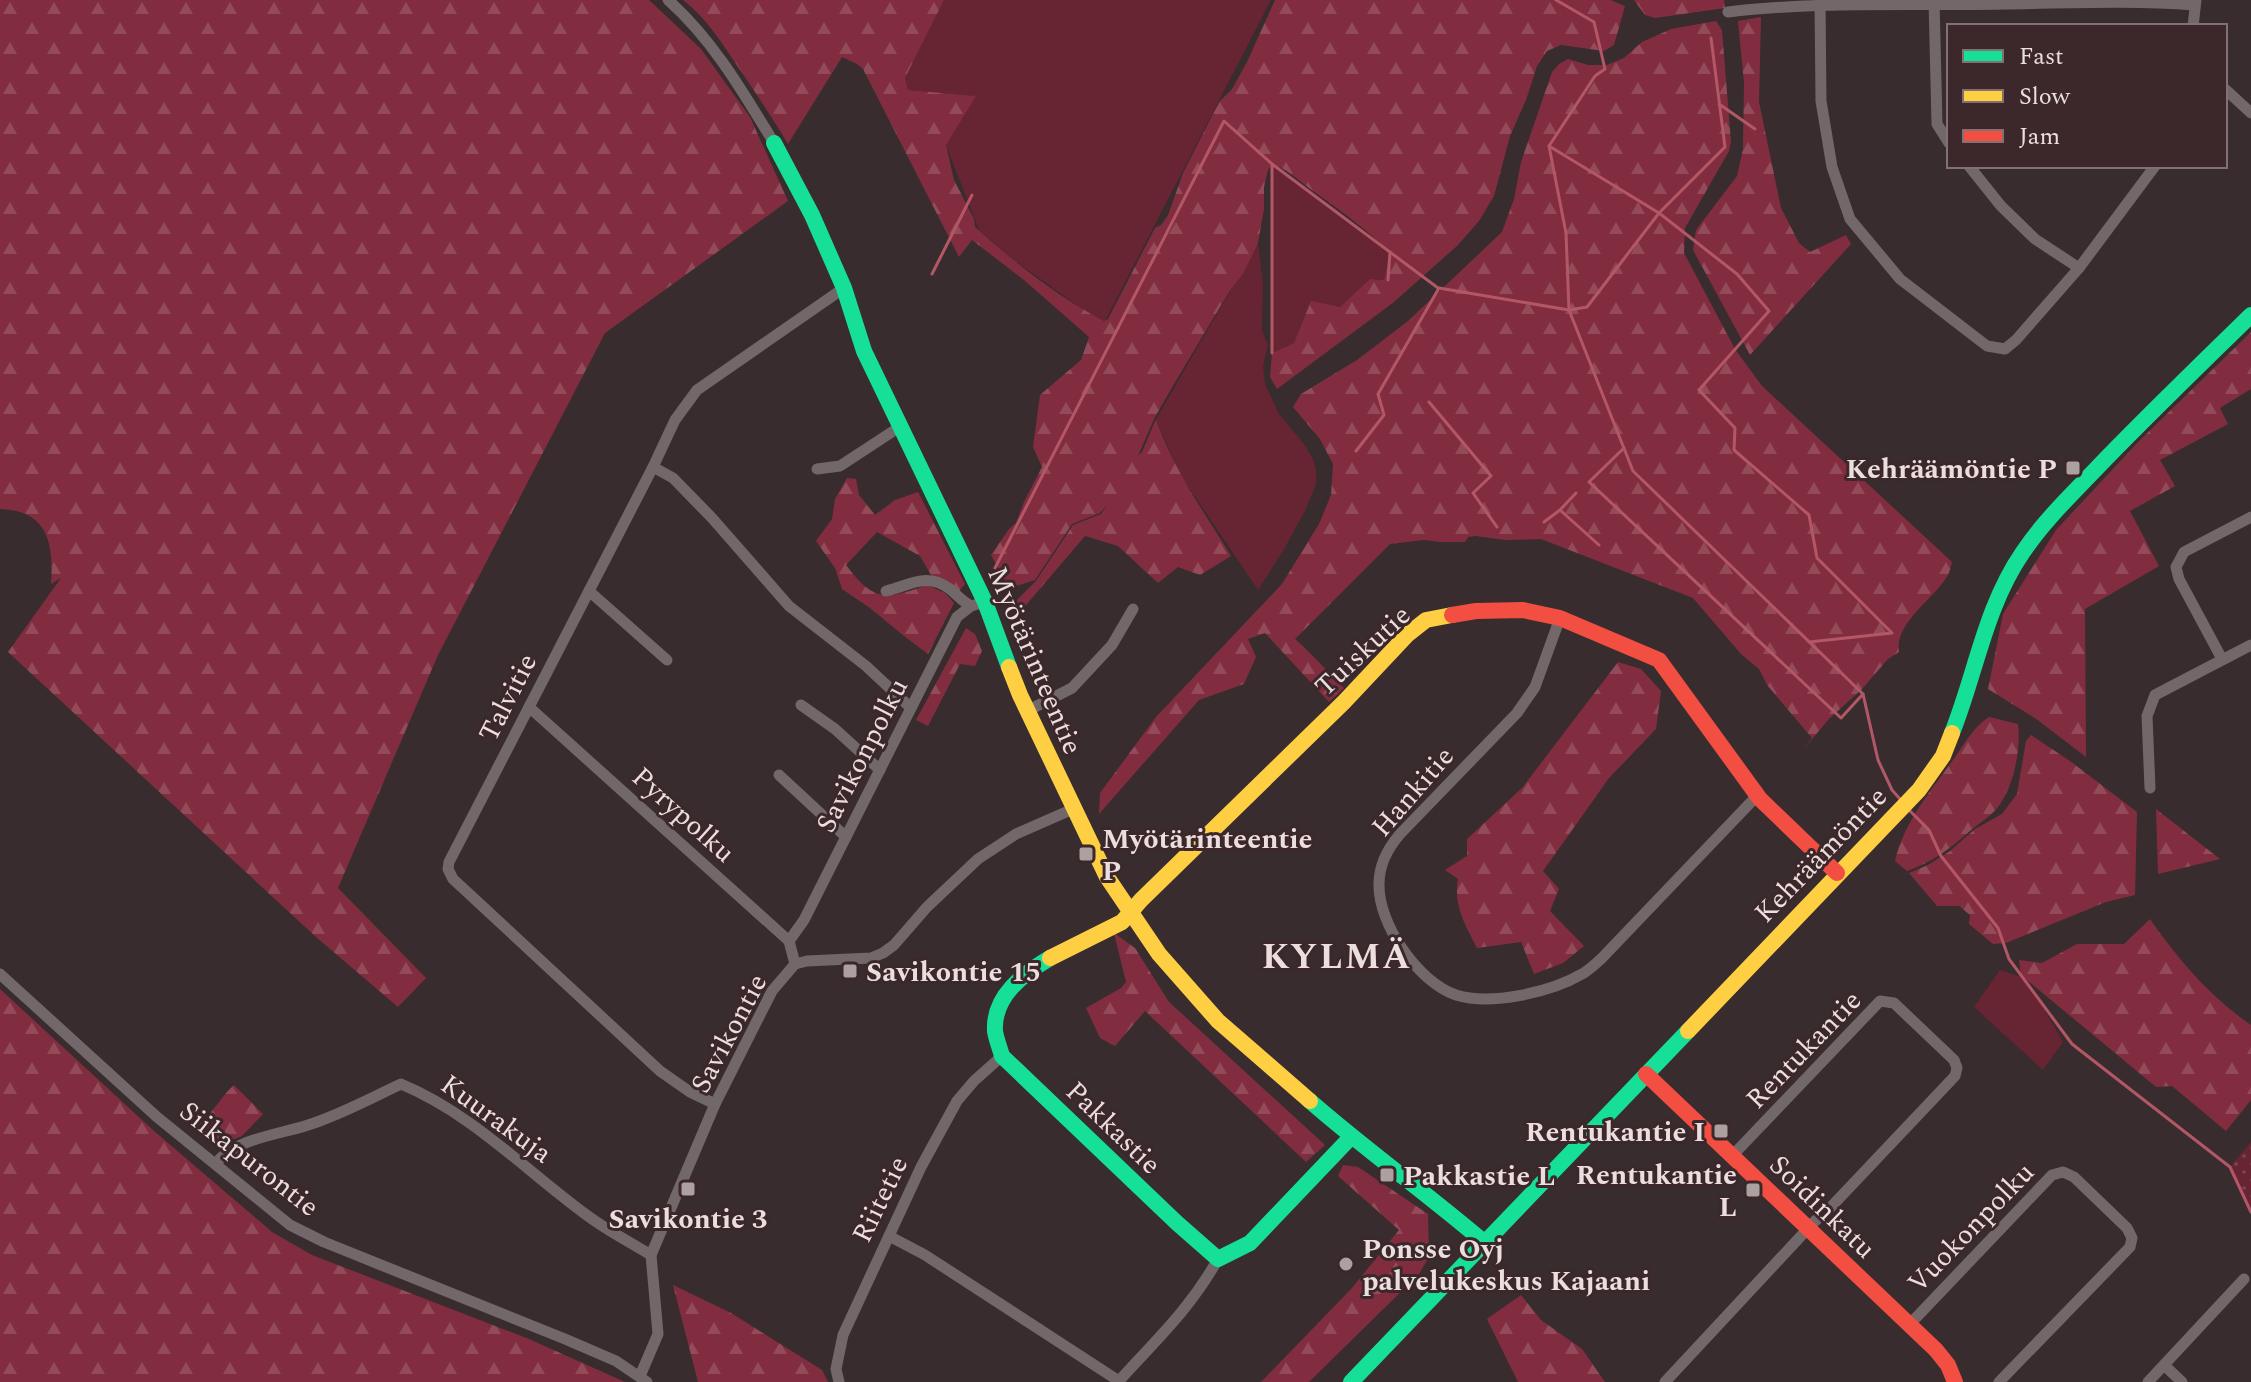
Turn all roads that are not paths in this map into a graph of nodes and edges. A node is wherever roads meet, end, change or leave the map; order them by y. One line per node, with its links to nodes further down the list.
1 (668, 0): 10 (street, Myötärinteentie)
2 (1820, 2): 3 (street); 5 (street); 13 (street)
3 (1934, 2): 4 (street); 9 (street)
4 (2195, 2): 6 (street)
5 (1728, 12)
6 (2193, 24)
7 (2227, 91): 8 (street)
8 (2251, 113)
9 (1947, 140)
10 (774, 143): 14 (street, Myötärinteentie)
11 (1971, 168): 13 (street)
12 (2154, 168): 13 (street)
13 (2079, 268)
14 (844, 288): 16 (street, Myötärinteentie); 17 (street, Talvitie)
15 (2251, 315): 38 (street, Kehräämöntie)
16 (901, 426): 18 (street); 22 (street, Myötärinteentie)
17 (653, 467): 20 (street, Talvitie); 30 (street)
18 (817, 469)
19 (2251, 517): 26 (street)
20 (589, 591): 27 (street); 29 (street, Talvitie)
21 (886, 591): 22 (street)
22 (978, 604): 30 (street, Savikonpolku); 31 (street, Myötärinteentie)
23 (1133, 609): 31 (street)
24 (1560, 618): 35 (street, Tuiskutie); 35 (street, Hankitie); 39 (street, Tuiskutie)
25 (2251, 645): 26 (street)
26 (2222, 659): 34 (street)
27 (667, 660)
28 (801, 705): 32 (street)
29 (529, 707): 40 (street, Pyrypolku); 45 (street, Talvitie)
30 (911, 708): 32 (street, Savikonpolku)
31 (1027, 711): 36 (street, Myötärinteentie)
32 (880, 770): 37 (street, Savikonpolku)
33 (779, 775): 37 (street)
34 (2150, 788)
35 (1760, 799): 38 (street, Tuiskutie)
36 (1073, 809): 39 (street, Myötärinteentie); 41 (street, Savikontie)
37 (846, 837): 40 (street, Savikonpolku)
38 (1837, 873): 44 (street, Kehräämöntie)
39 (1130, 912): 43 (street); 46 (street, Myötärinteentie)
40 (789, 941): 41 (street)
41 (795, 964): 45 (street, Savikontie)
42 (0, 974): 48 (street, Siikapurontie)
43 (1002, 1056): 50 (street, Riitetie); 53 (street, Pakkastie)
44 (1646, 1074): 47 (street, Soidinkatu); 51 (street, Kehräämöntie)
45 (715, 1104): 52 (street, Savikontie)
46 (1351, 1137): 51 (street, Myötärinteentie); 53 (street)
47 (1733, 1155): 49 (street, Soidinkatu); 49 (street, Rentukantie)
48 (216, 1163): 52 (street, Kuurakuja); 57 (street, Siikapurontie)
49 (1809, 1229): 55 (street, Soidinkatu); 61 (street)
50 (889, 1236): 58 (street); 59 (street, Riitetie)
51 (1485, 1243): 60 (street, Kehräämöntie)
52 (651, 1255): 57 (street)
53 (1218, 1259): 58 (street)
54 (2244, 1279): 56 (street)
55 (1910, 1324): 62 (street, Soidinkatu); 63 (street, Vuokonpolku)
56 (2164, 1365): 64 (street); 65 (street)
57 (643, 1379)
58 (1119, 1381)
59 (839, 1382)
60 (1351, 1382)
61 (1665, 1382)
62 (1955, 1382)
63 (1999, 1382)
64 (2148, 1382)
65 (2182, 1382)

